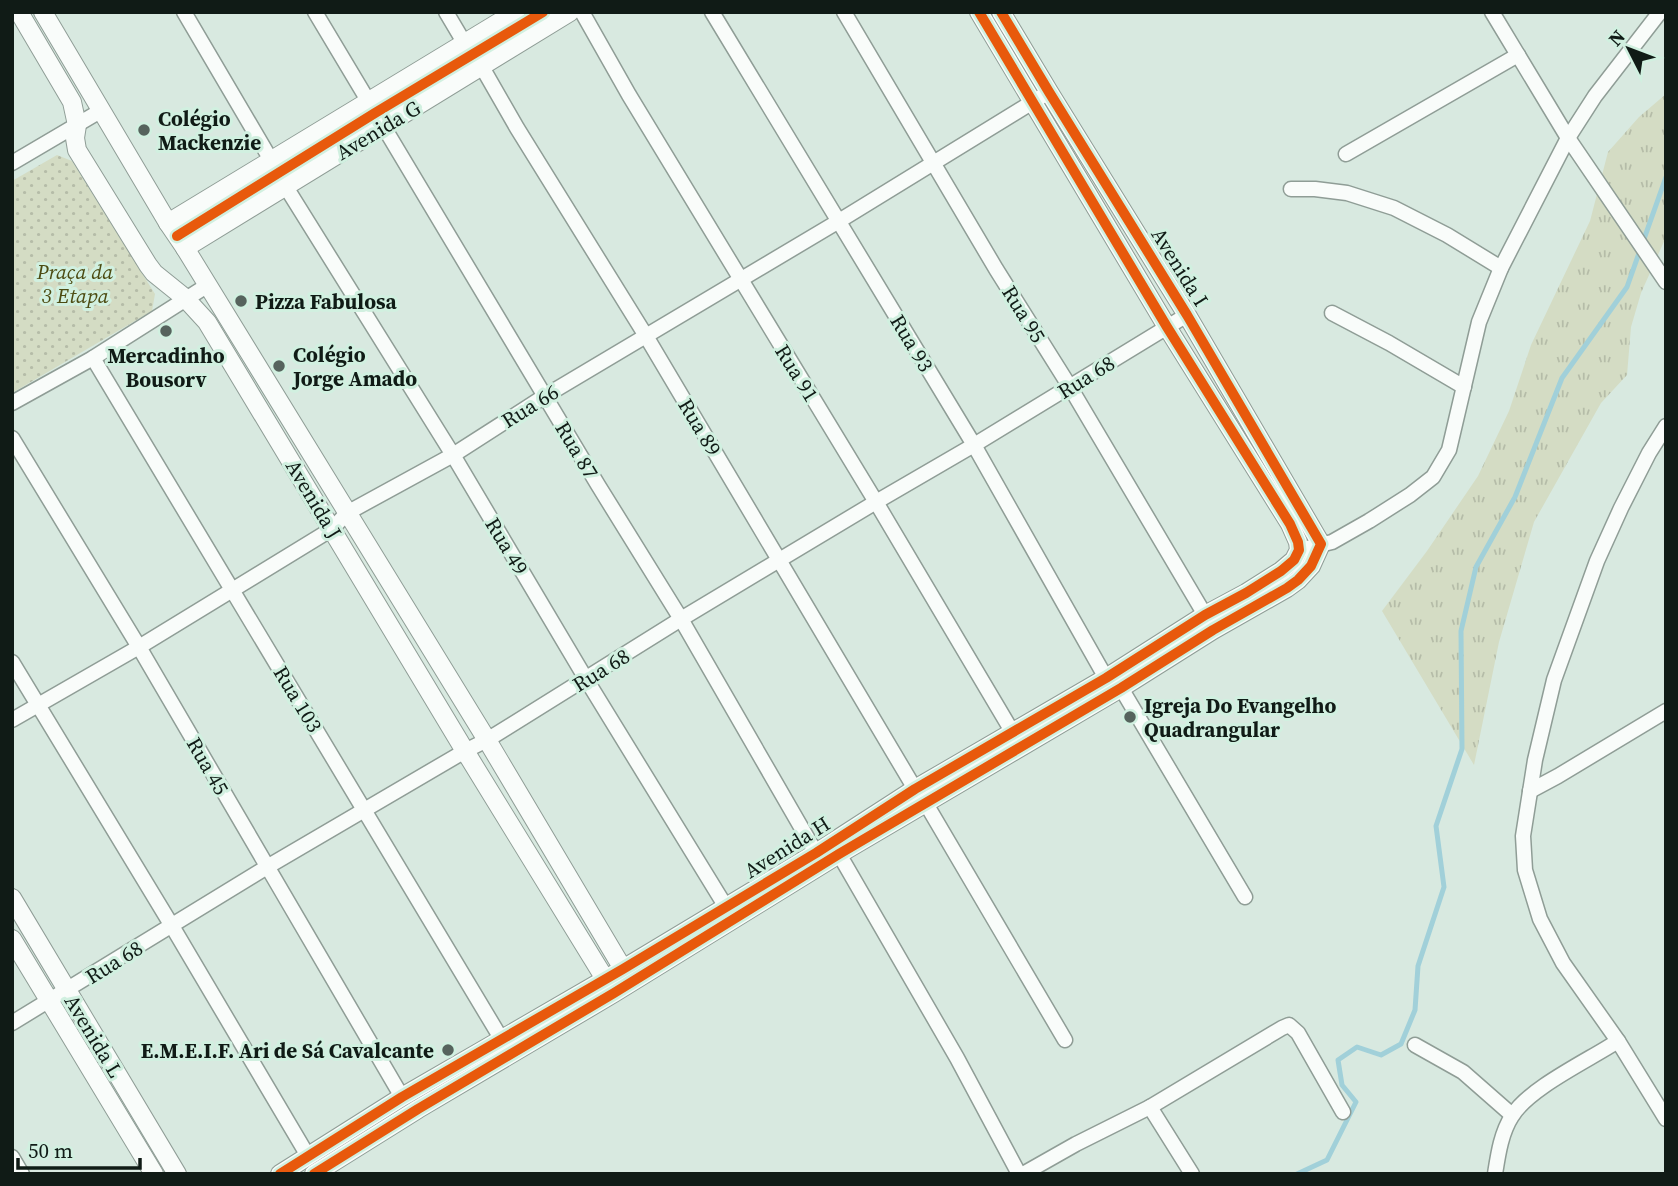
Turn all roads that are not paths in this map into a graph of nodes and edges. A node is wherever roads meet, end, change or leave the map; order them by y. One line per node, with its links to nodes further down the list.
1 (19, 12): 22 (street, Avenida J)
2 (43, 12): 21 (street, Avenida J)
3 (184, 12): 26 (street)
4 (315, 12): 19 (street, Rua 87)
5 (446, 12): 15 (street)
6 (516, 12): 15 (street, Avenida G)
7 (570, 12): 17 (street, Avenida G)
8 (582, 12): 35 (street, Rua 91)
9 (712, 12): 31 (street, Rua 93)
10 (844, 12): 28 (street, Rua 95)
11 (979, 12): 20 (street, Avenida I)
12 (1001, 12): 18 (street, Avenida I)
13 (1492, 12): 16 (street)
14 (1660, 12): 24 (street)
15 (465, 44): 19 (street, Avenida G)
16 (1518, 55): 24 (street); 25 (street)
17 (482, 67): 23 (street, Avenida G); 42 (street, Rua 89)
18 (1049, 92): 20 (street, Rua 66); 40 (street, Avenida I)
19 (369, 102): 23 (street, Rua 87); 26 (street, Avenida G)
20 (1033, 102): 28 (street, Rua 66); 41 (street, Avenida I)
21 (102, 110): 22 (street); 32 (street, Avenida J)
22 (77, 125): 27 (street); 38 (street, Avenida J)
23 (383, 126): 29 (street, Avenida G); 46 (street, Rua 87)
24 (1568, 138): 34 (street); 36 (street)
25 (1346, 154)
26 (271, 160): 32 (street, Avenida G)
27 (12, 163)
28 (934, 163): 31 (street, Rua 66); 44 (street, Rua 95)
29 (286, 187): 33 (street, Avenida G); 51 (street, Rua 49)
30 (1291, 189): 34 (street)
31 (839, 221): 35 (street, Rua 66); 50 (street, Rua 93)
32 (168, 223): 33 (street, Avenida J)
33 (185, 248): 37 (street, Avenida J)
34 (1501, 268): 45 (street)
35 (740, 279): 42 (street, Rua 66); 52 (street, Rua 91)
36 (1665, 281)
37 (208, 285): 38 (street); 53 (street, Avenida J)
38 (185, 298): 43 (street); 54 (street, Avenida J)
39 (1332, 313): 45 (street)
40 (1187, 315): 41 (street, Rua 68); 55 (street, Avenida I)
41 (1167, 327): 44 (street, Rua 68); 56 (street, Avenida I)
42 (646, 336): 46 (street, Rua 66); 57 (street, Rua 89)
43 (93, 358): 47 (street); 58 (street, Rua 103)
44 (1070, 387): 50 (street, Rua 68); 59 (street, Rua 95)
45 (1464, 387): 55 (street)
46 (545, 396): 51 (street, Rua 66); 60 (street, Rua 87)
47 (12, 403)
48 (1666, 426): 71 (street)
49 (12, 438): 61 (street, Rua 45)
50 (974, 445): 52 (street, Rua 68); 64 (street, Rua 93)
51 (453, 454): 53 (street, Rua 66); 63 (street, Rua 49)
52 (877, 502): 57 (street, Rua 68); 68 (street, Rua 91)
53 (347, 513): 54 (street, Rua 66); 69 (street, Avenida J)
54 (332, 529): 58 (street, Rua 66); 70 (street, Avenida J)
55 (1321, 544): 56 (street); 64 (street, Avenida H)
56 (1298, 546): 59 (street, Avenida H)
57 (780, 561): 60 (street, Rua 68); 72 (street, Rua 89)
58 (233, 590): 61 (street, Rua 66); 73 (street, Rua 103)
59 (1205, 615): 64 (street, Avenida H)
60 (681, 620): 63 (street, Rua 68); 74 (street, Rua 87)
61 (139, 647): 65 (street, Rua 66); 76 (street, Rua 45)
62 (12, 662): 65 (street)
63 (586, 680): 69 (street, Rua 68); 79 (street, Rua 49)
64 (1113, 683): 68 (street, Avenida H); 72 (street, Avenida H); 77 (street, Rua 93)
65 (38, 705): 67 (street, Rua 66); 80 (street)
66 (1666, 711): 71 (street)
67 (12, 720)
68 (1013, 733): 72 (street, Avenida H)
69 (487, 740): 70 (street, Rua 68); 82 (street, Avenida J)
70 (465, 751): 73 (street, Rua 68); 83 (street, Avenida J)
71 (1530, 792): 89 (street)
72 (920, 796): 74 (street, Avenida H); 75 (street, Avenida H); 88 (street, Rua 89)
73 (364, 810): 76 (street, Rua 68); 87 (street, Rua 103)
74 (816, 853): 79 (street, Avenida H)
75 (839, 854): 82 (street, Avenida H); 102 (street)
76 (267, 867): 80 (street, Rua 68); 91 (street, Rua 45)
77 (1245, 897)
78 (12, 898): 84 (street, Avenida L)
79 (726, 907): 82 (street, Avenida H)
80 (172, 926): 84 (street, Rua 68); 97 (street)
81 (12, 939): 85 (street, Avenida L)
82 (627, 976): 83 (street, Avenida H)
83 (610, 986): 87 (street, Avenida H); 97 (street, Avenida H)
84 (67, 991): 85 (street, Rua 68); 100 (street, Avenida L)
85 (49, 1001): 86 (street, Rua 68); 99 (street, Avenida L)
86 (12, 1023)
87 (502, 1040): 91 (street, Avenida H)
88 (1065, 1040)
89 (1618, 1041): 94 (street); 95 (street)
90 (1415, 1045): 94 (street)
91 (402, 1097): 97 (street, Avenida H)
92 (1150, 1107): 93 (street); 102 (street); 103 (street)
93 (1343, 1112)
94 (1512, 1115): 104 (street)
95 (1666, 1119)
96 (12, 1157): 98 (street)
97 (311, 1165): 101 (street, Avenida H)
98 (22, 1174)
99 (154, 1174)
100 (177, 1174)
101 (280, 1174)
102 (1021, 1174)
103 (1192, 1174)
104 (1495, 1174)

